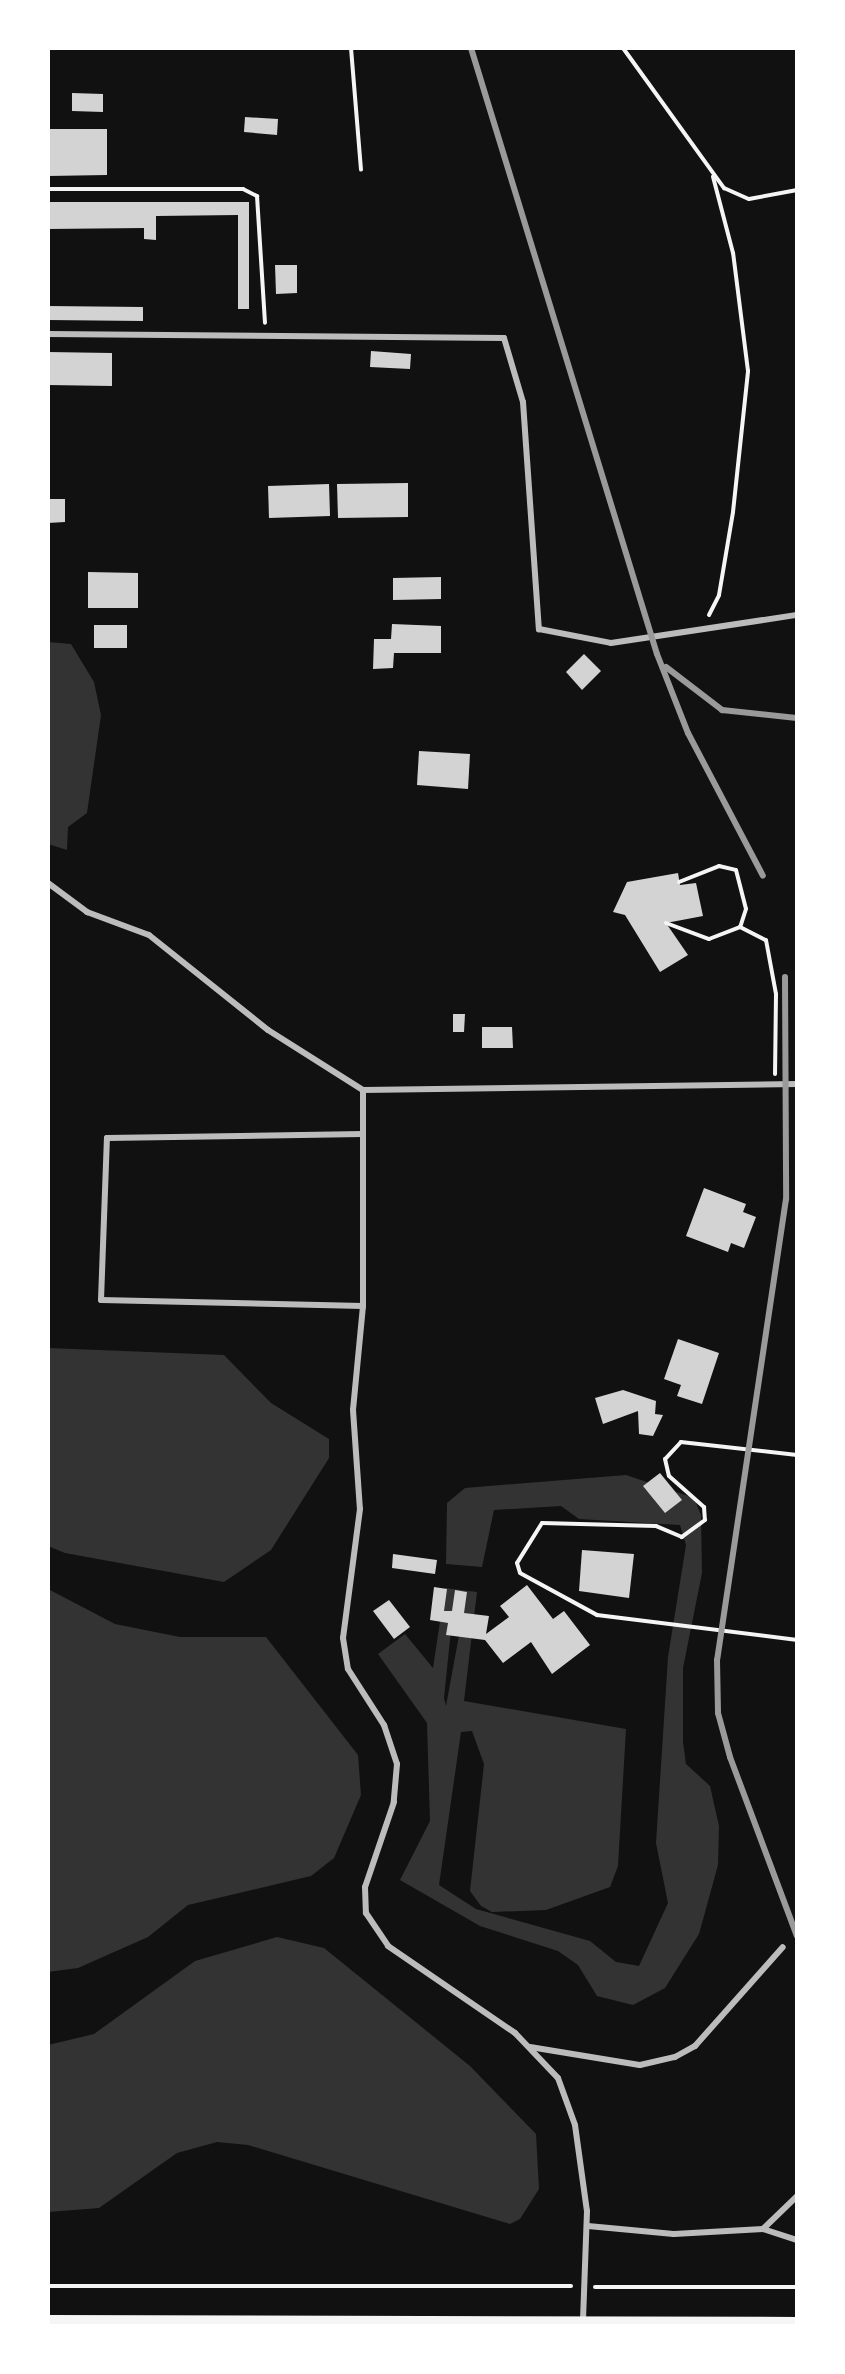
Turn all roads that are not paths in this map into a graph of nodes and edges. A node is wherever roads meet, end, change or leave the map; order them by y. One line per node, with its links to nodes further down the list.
1 (48, 334): 2 (lane)
2 (797, 615)
3 (48, 883): 5 (lane)
4 (797, 1084): 5 (lane)
5 (363, 1090): 6 (lane)
6 (363, 1134): 7 (lane); 7 (lane)
7 (363, 1306): 9 (lane)
8 (783, 1947): 9 (lane)
9 (530, 2047): 11 (lane)
10 (797, 2196): 12 (lane)
11 (588, 2226): 12 (lane); 17 (lane)
12 (763, 2229): 13 (lane)
13 (797, 2240)
14 (48, 2323): 15 (main road)
15 (348, 2325): 16 (main road)
16 (439, 2325): 17 (main road)
17 (583, 2325): 18 (main road)
18 (797, 2325)

